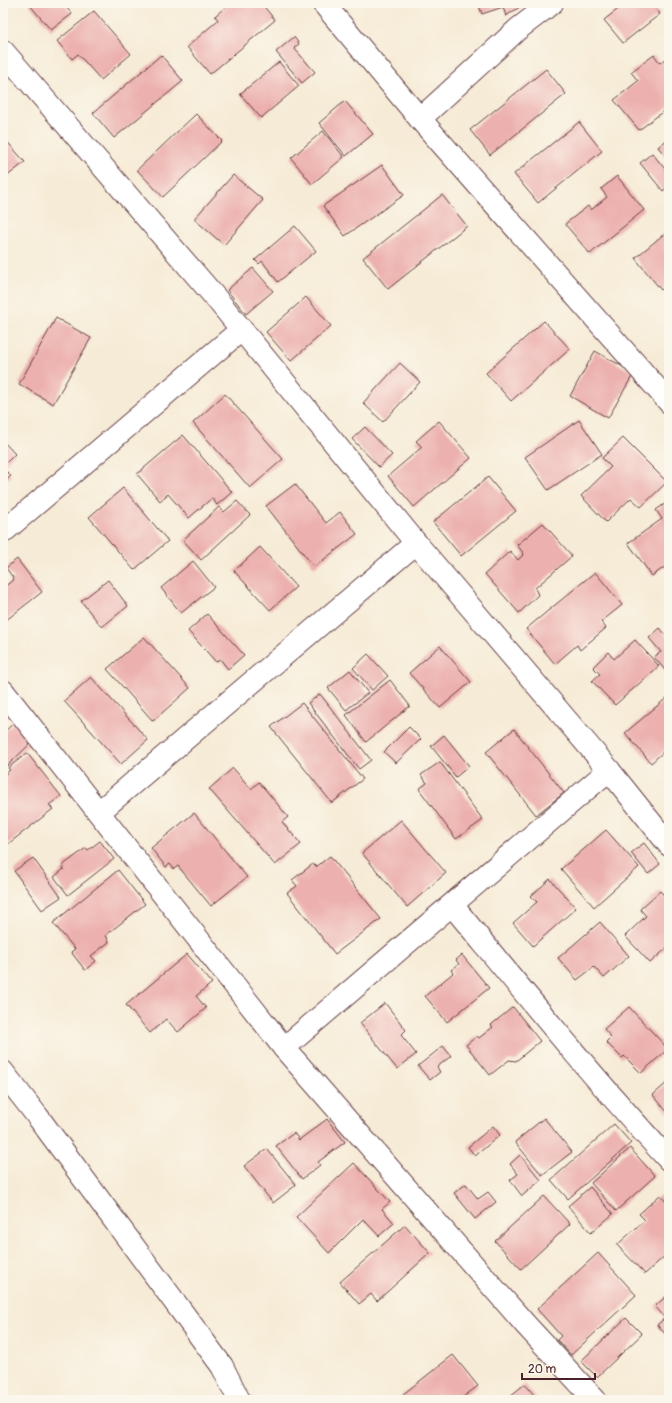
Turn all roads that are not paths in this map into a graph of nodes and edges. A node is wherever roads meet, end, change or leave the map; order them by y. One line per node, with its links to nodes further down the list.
1 (323, 3): 4 (street)
2 (552, 3): 4 (street)
3 (3, 51): 5 (street)
4 (420, 119): 6 (street)
5 (241, 330): 7 (street); 8 (street)
6 (669, 402)
7 (3, 532)
8 (416, 543): 10 (street); 11 (street)
9 (3, 691): 11 (street)
10 (609, 770): 12 (street); 13 (street)
11 (99, 812): 14 (street)
12 (669, 845)
13 (452, 906): 14 (street); 16 (street)
14 (284, 1048): 18 (street)
15 (3, 1072): 17 (street)
16 (669, 1160)
17 (239, 1400)
18 (594, 1400)

